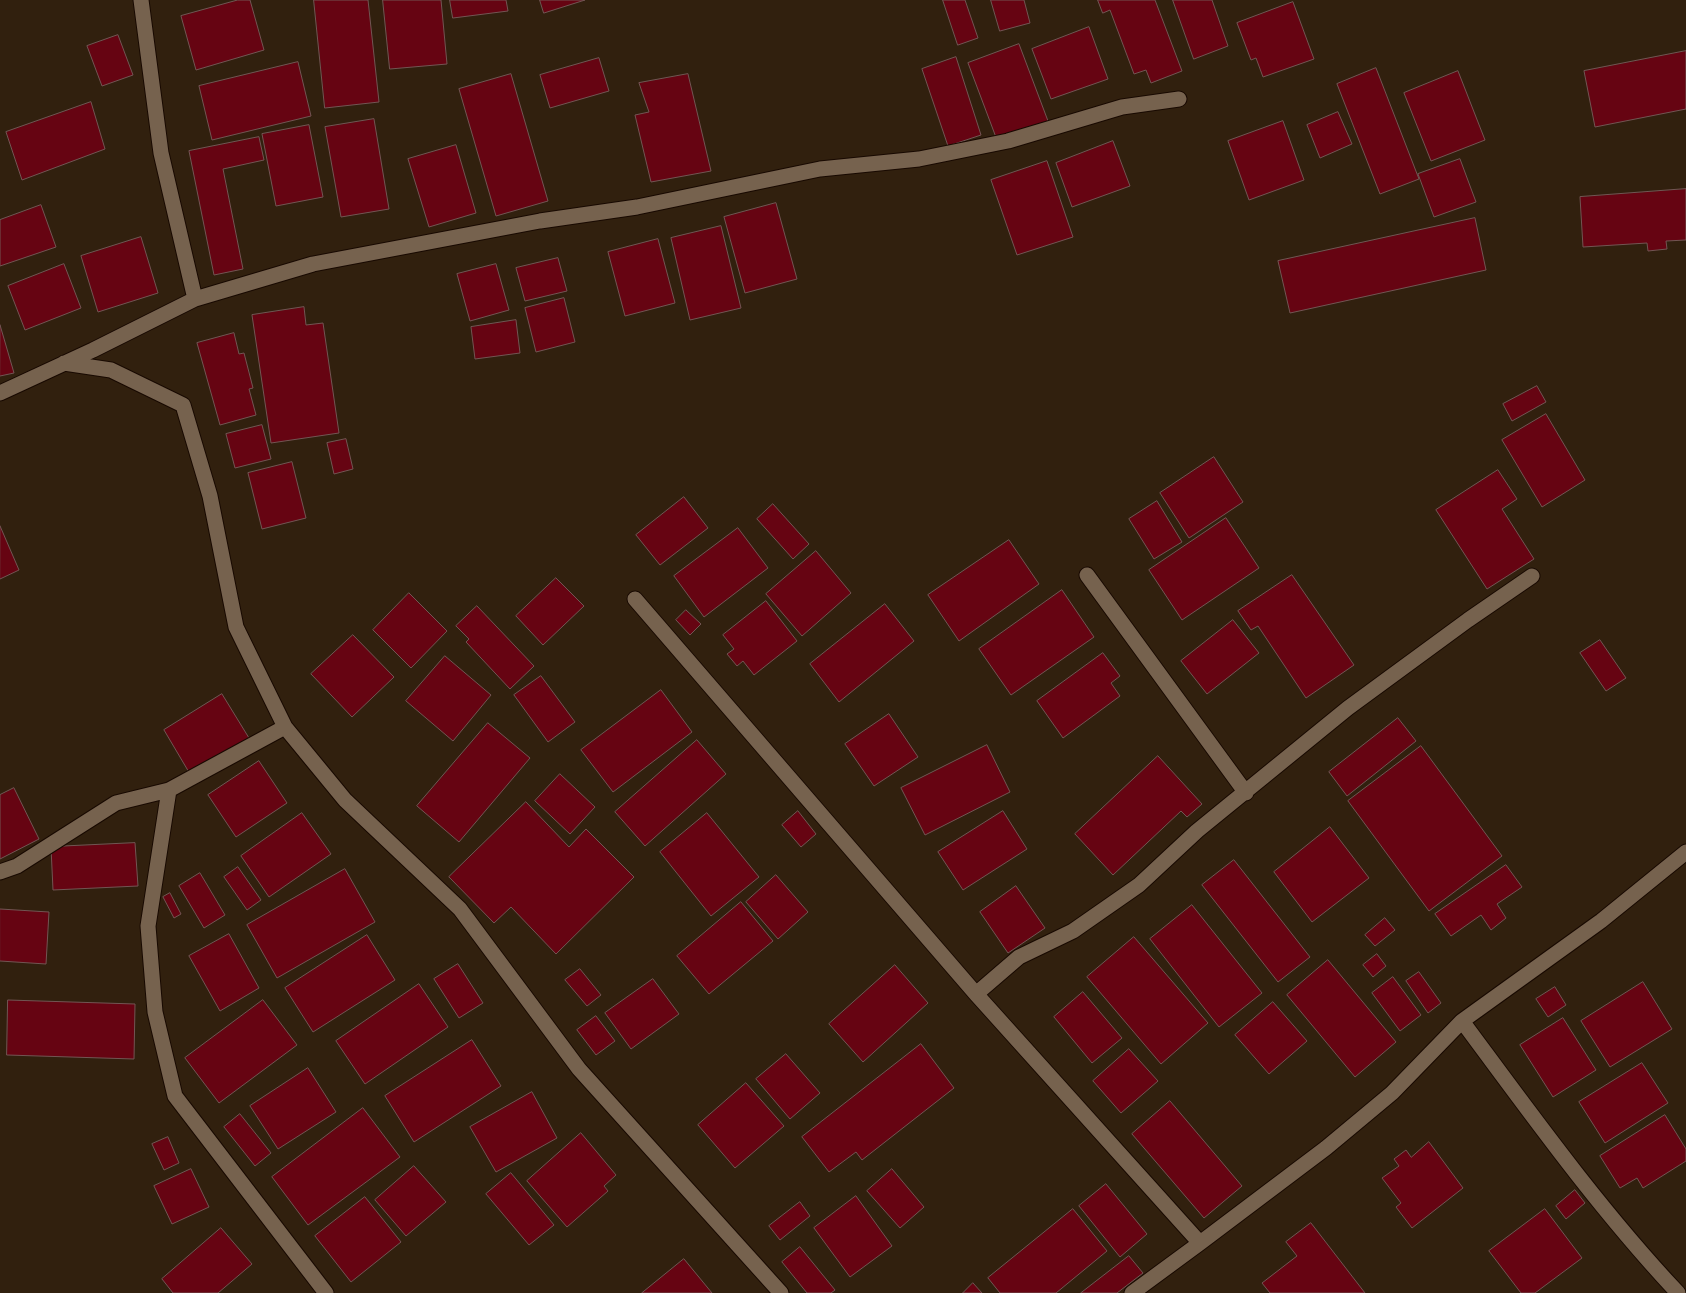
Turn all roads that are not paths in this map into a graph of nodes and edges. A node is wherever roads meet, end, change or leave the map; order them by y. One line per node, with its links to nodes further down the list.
1 (141, 0): 3 (street)
2 (1179, 99): 3 (street)
3 (195, 298): 4 (street)
4 (64, 363): 5 (street); 9 (street)
5 (0, 394)
6 (1088, 575): 11 (street)
7 (1532, 576): 11 (street)
8 (635, 599): 14 (street)
9 (285, 727): 10 (street); 18 (street)
10 (170, 790): 13 (street); 17 (street)
11 (1246, 793): 14 (street)
12 (1686, 852): 15 (street)
13 (0, 872)
14 (976, 994): 16 (street)
15 (1462, 1021): 16 (street); 20 (street)
16 (1200, 1244): 19 (street)
17 (326, 1293)
18 (781, 1293)
19 (1132, 1293)
20 (1678, 1293)

